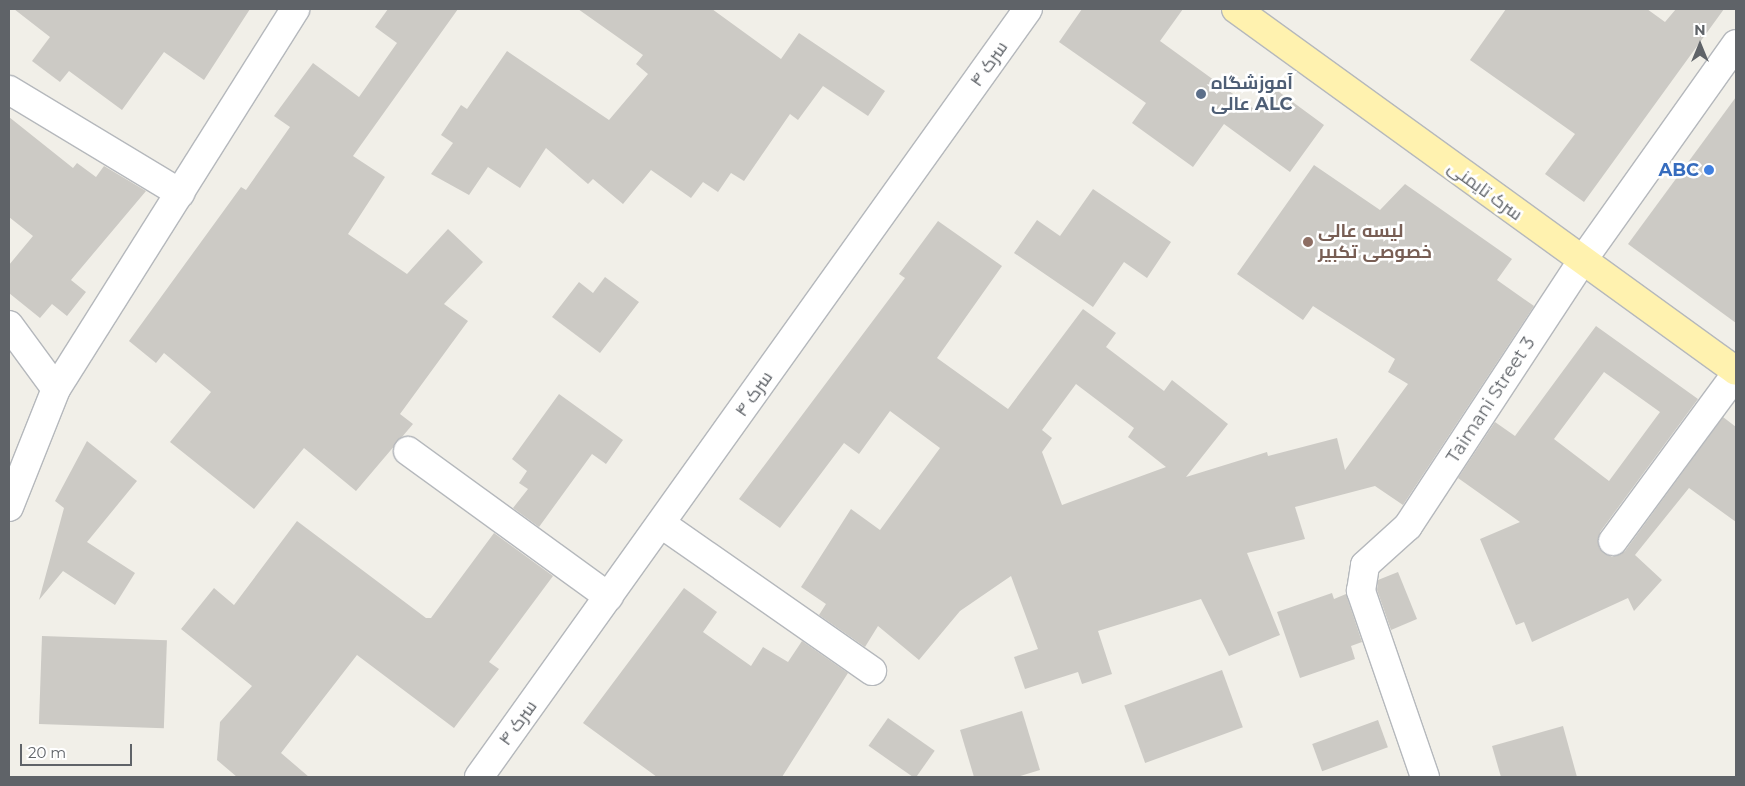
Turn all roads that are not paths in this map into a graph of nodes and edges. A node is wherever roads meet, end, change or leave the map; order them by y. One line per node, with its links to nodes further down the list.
1 (295, 9): 6 (street)
2 (1028, 9): 13 (street, سرک ۴)
3 (1236, 9): 7 (main road, سرک تایمنی)
4 (1736, 44): 7 (street, Taimani Street 3)
5 (9, 90): 6 (street)
6 (180, 193): 10 (street)
7 (1582, 261): 9 (main road, سرک تایمنی); 18 (street, Taimani Street 3)
8 (9, 324): 10 (street)
9 (1736, 373): 14 (street)
10 (56, 388): 12 (street)
11 (408, 450): 15 (street)
12 (9, 507)
13 (663, 524): 15 (street, سرک ۴); 16 (street)
14 (1613, 542)
15 (609, 597): 17 (street, سرک ۴)
16 (872, 671)
17 (479, 777)
18 (1425, 777)

